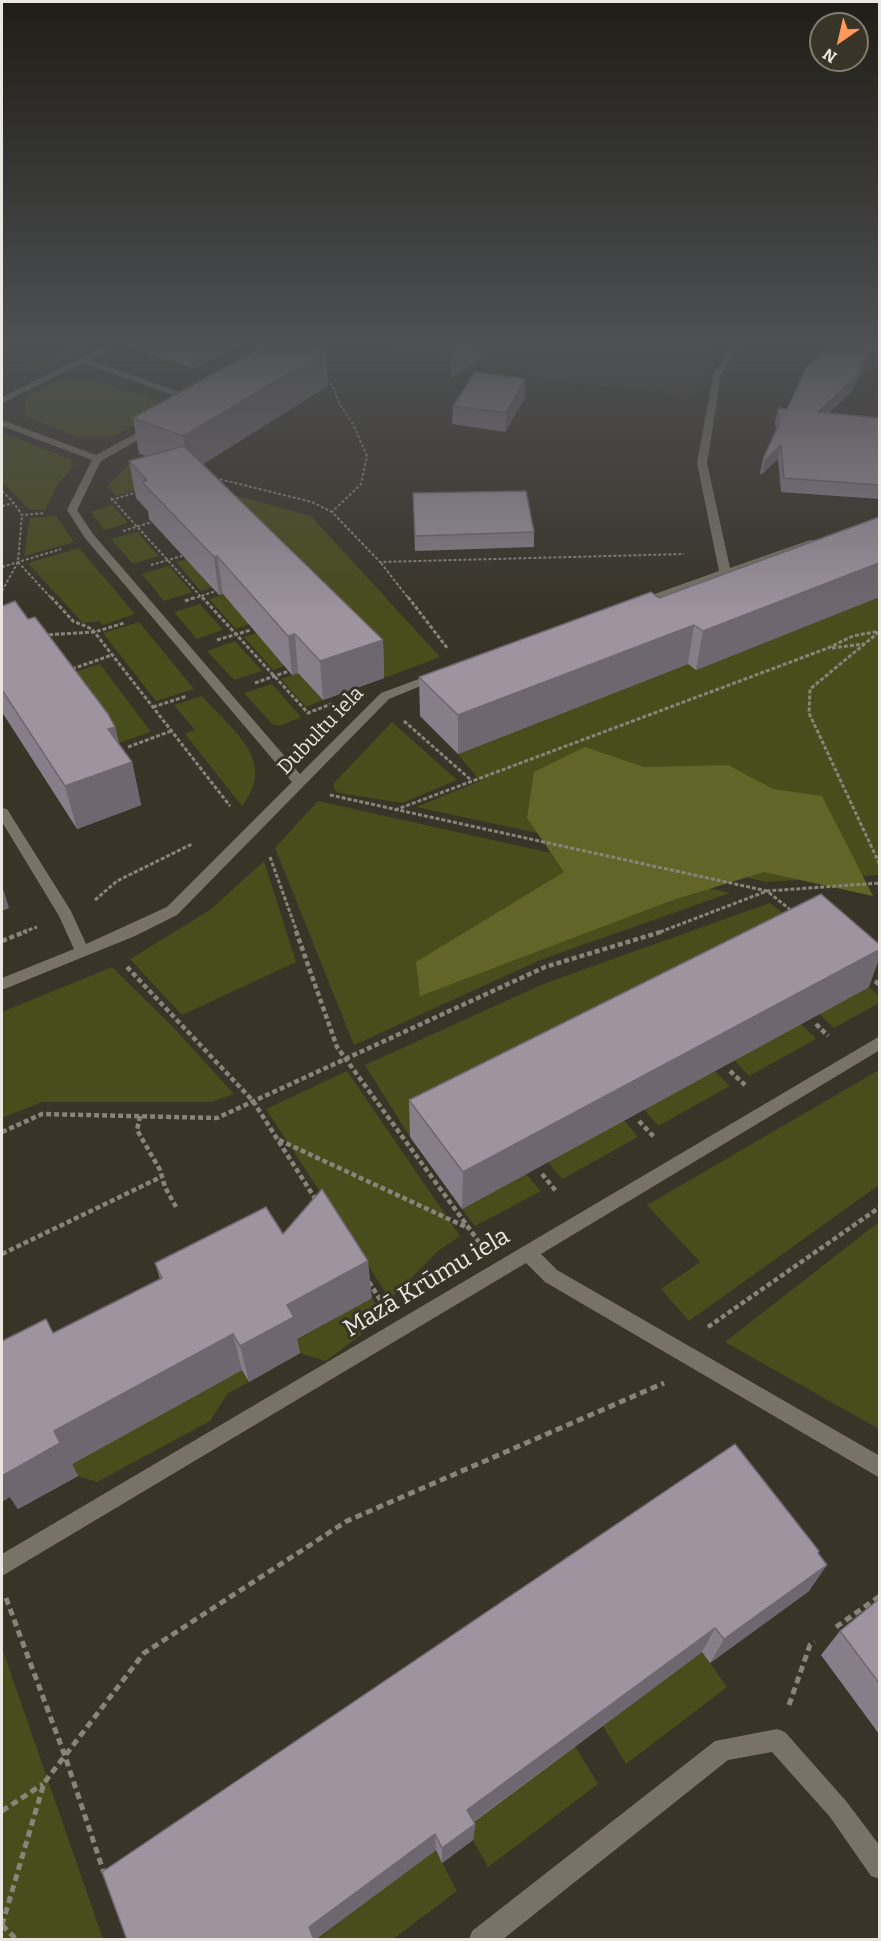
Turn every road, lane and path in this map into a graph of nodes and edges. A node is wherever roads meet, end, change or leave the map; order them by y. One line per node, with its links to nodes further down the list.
1 (33, 435): 5 (street)
2 (141, 435): 5 (street)
3 (357, 435): 13 (path)
4 (707, 435): 17 (street)
5 (97, 459): 12 (street)
6 (208, 476): 13 (path)
7 (2, 490): 10 (path)
8 (144, 491): 9 (path)
9 (112, 500): 12 (path); 32 (path)
10 (14, 502): 11 (path); 14 (path)
11 (2, 506)
12 (72, 510): 14 (path); 16 (street)
13 (332, 512): 19 (path)
14 (22, 515): 18 (path)
15 (824, 538): 21 (street)
16 (93, 540): 18 (path); 36 (street)
17 (721, 553): 19 (path); 21 (street)
18 (18, 562): 20 (path); 22 (path); 25 (path)
19 (380, 562): 30 (path)
20 (2, 567)
21 (725, 572): 23 (street)
22 (2, 591)
23 (626, 608)
24 (879, 631): 27 (path); 28 (path)
25 (95, 633): 26 (path); 29 (path)
26 (34, 636)
27 (864, 644): 28 (path); 41 (path)
28 (828, 648): 35 (path)
29 (112, 655): 31 (path); 33 (path)
30 (463, 668): 32 (street, Dubultu iela)
31 (72, 669)
32 (380, 701): 35 (path); 36 (street, Dubultu iela)
33 (171, 731): 34 (path); 39 (path)
34 (128, 747)
35 (471, 780): 37 (path)
36 (300, 783): 37 (path); 39 (street, Dubultu iela)
37 (394, 810): 43 (path)
38 (2, 812): 49 (street)
39 (251, 831): 48 (street, Dubultu iela); 56 (path)
40 (200, 840): 44 (path)
41 (879, 865)
42 (879, 883): 43 (path)
43 (767, 891): 45 (path); 56 (path)
44 (94, 901)
45 (801, 919)
46 (43, 924): 47 (path)
47 (2, 941)
48 (102, 943): 49 (street, Dubultu iela); 59 (path)
49 (82, 951): 51 (street, Dubultu iela)
50 (875, 981): 52 (path)
51 (2, 984)
52 (879, 985)
53 (816, 1024): 54 (path)
54 (831, 1039)
55 (879, 1042): 72 (street, Mazā Krūmu iela)
56 (346, 1058): 59 (path); 71 (path)
57 (730, 1071): 58 (path)
58 (745, 1086)
59 (253, 1101): 60 (path); 64 (path)
60 (140, 1116): 62 (path); 66 (path)
61 (639, 1121): 63 (path)
62 (2, 1132)
63 (654, 1137)
64 (277, 1139): 69 (path); 71 (path)
65 (542, 1174): 67 (path)
66 (161, 1177): 68 (path); 73 (path)
67 (556, 1191)
68 (176, 1207)
69 (321, 1207)
70 (879, 1207): 77 (path)
71 (469, 1228): 74 (path)
72 (528, 1252): 74 (street, Mazā Krūmu iela); 77 (street)
73 (2, 1254)
74 (498, 1270): 76 (street, Mazā Krūmu iela)
75 (364, 1274): 76 (path)
76 (398, 1330): 79 (street, Mazā Krūmu iela)
77 (690, 1357): 78 (street); 85 (path)
78 (879, 1468)
79 (2, 1566)
80 (2, 1586): 85 (path)
81 (879, 1596): 82 (path)
82 (836, 1627)
83 (815, 1642): 84 (path)
84 (777, 1740): 88 (street); 92 (street)
85 (65, 1756): 86 (path); 89 (path)
86 (44, 1783): 87 (path); 90 (path)
87 (2, 1811)
88 (879, 1867)
89 (109, 1886)
90 (2, 1925): 91 (path)
91 (17, 1940)
92 (481, 1940)

